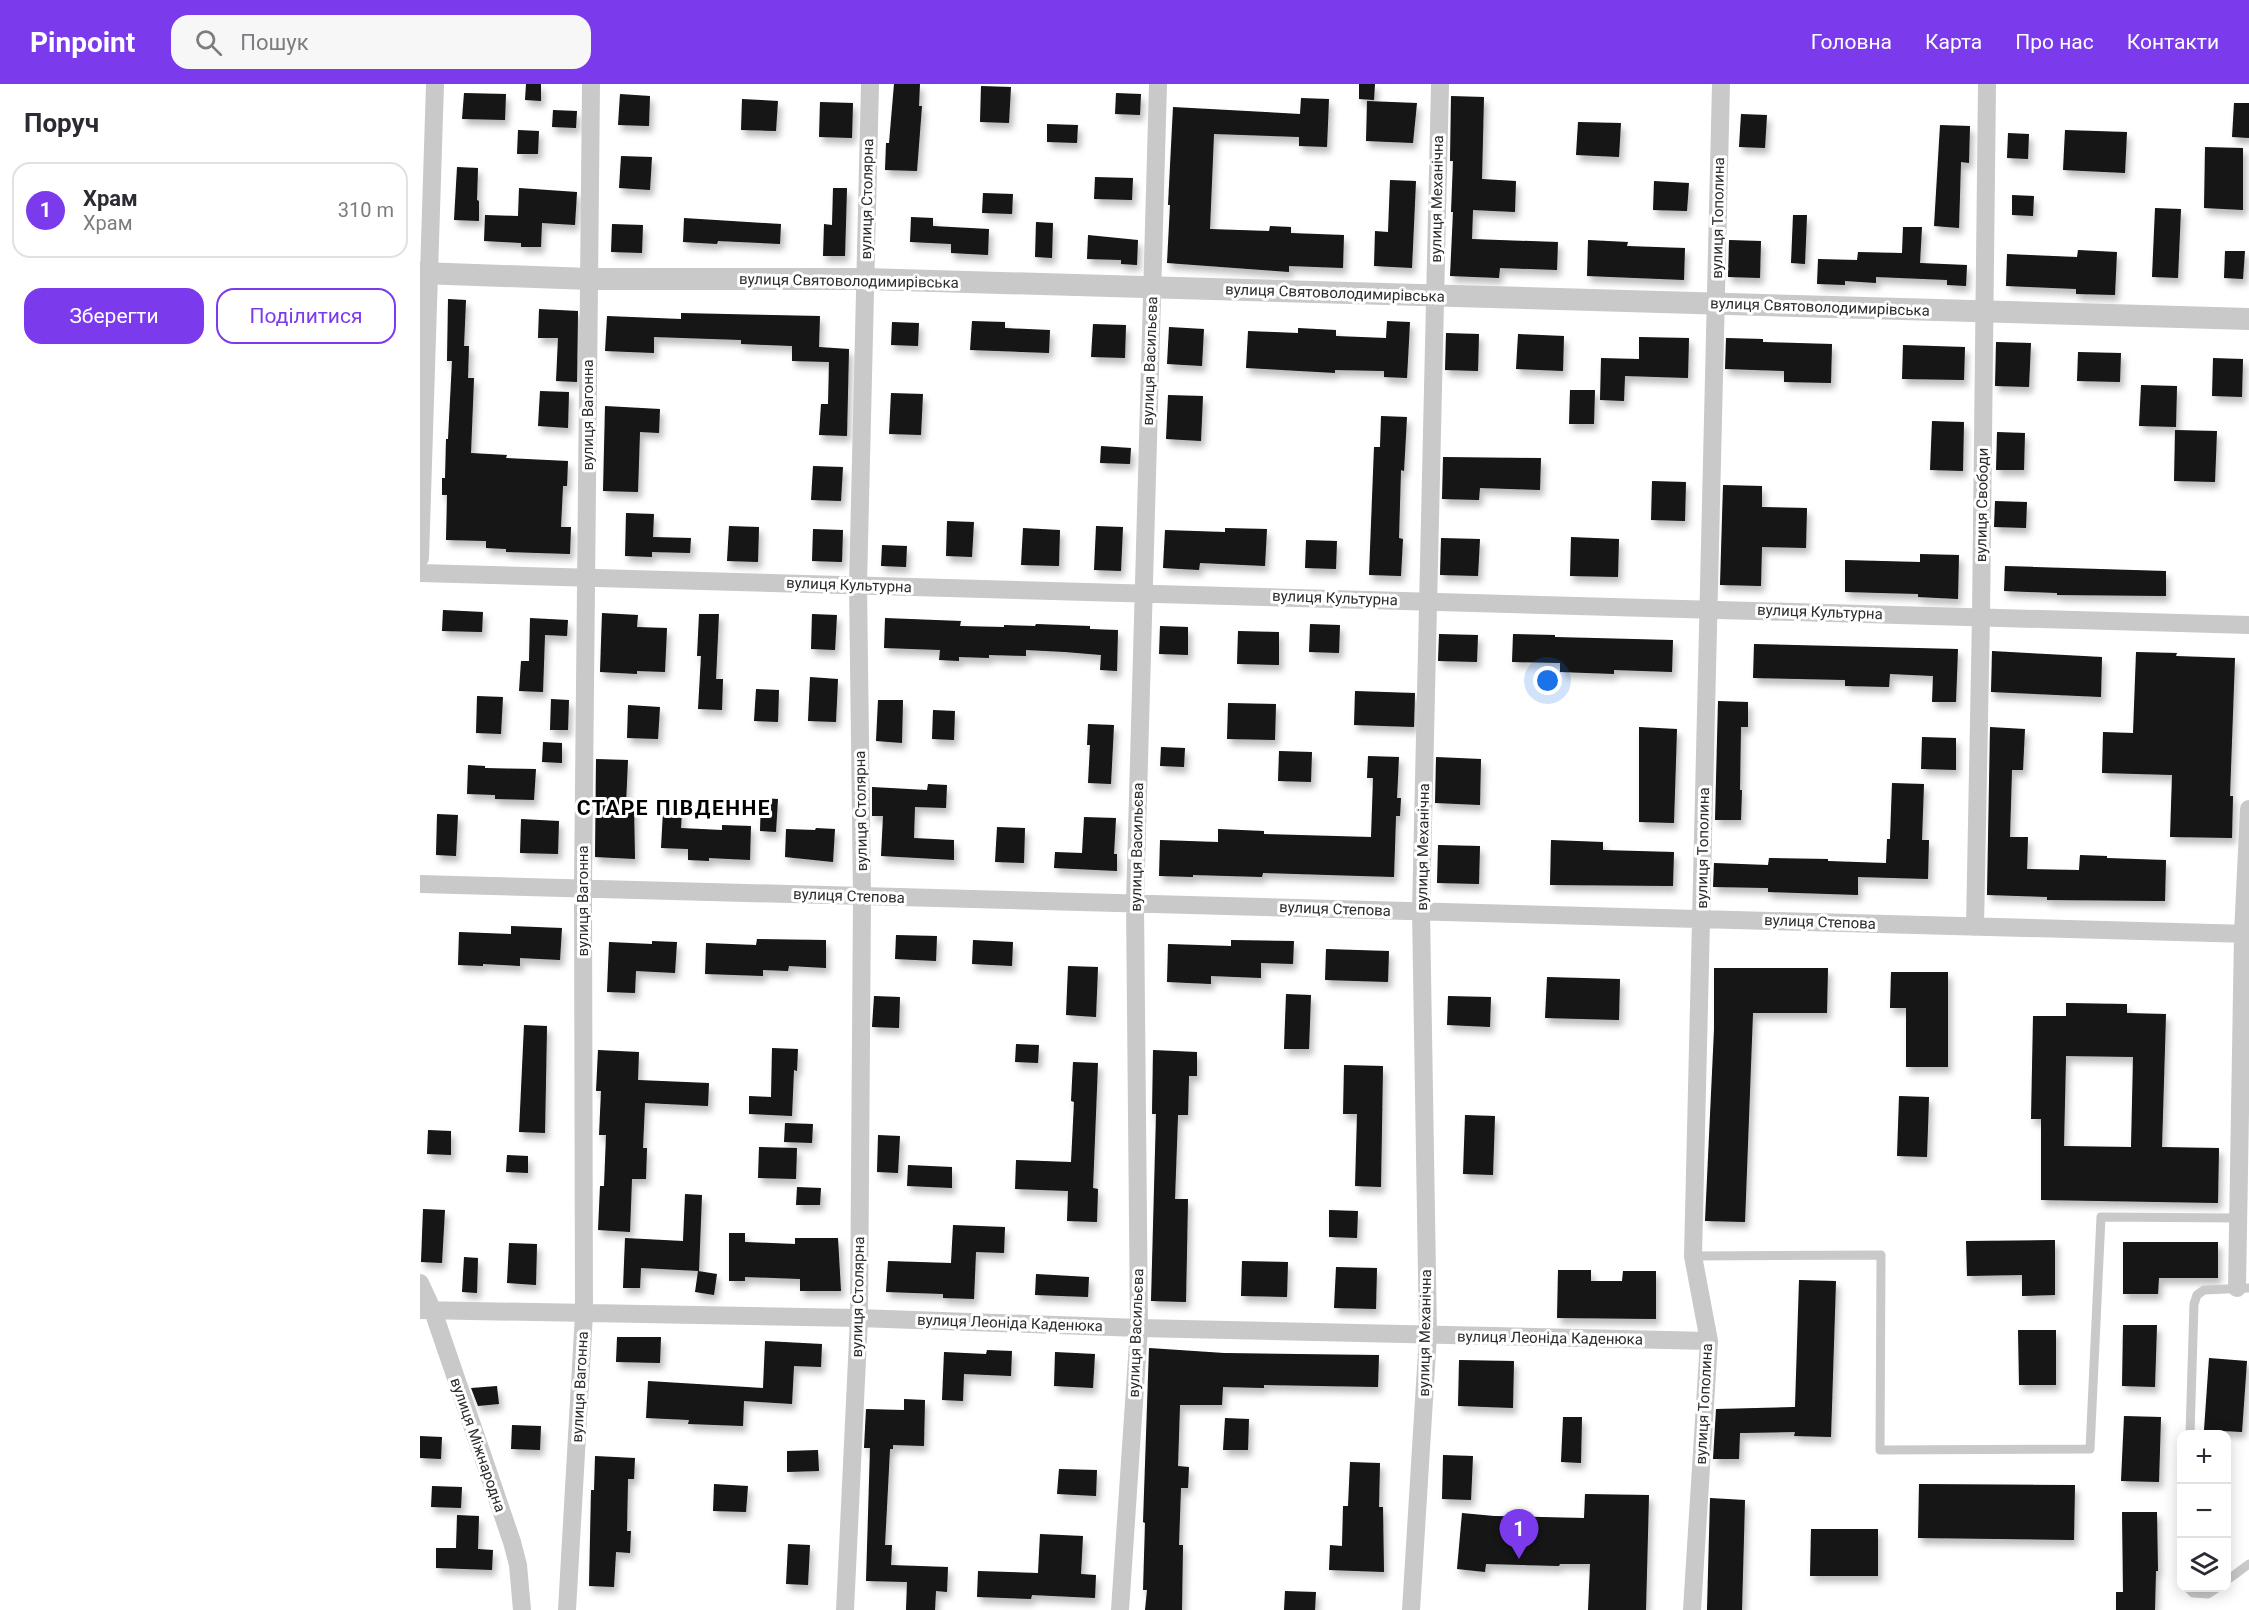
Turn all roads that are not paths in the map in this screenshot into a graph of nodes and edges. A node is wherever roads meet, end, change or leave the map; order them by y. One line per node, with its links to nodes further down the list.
1 (435, 84): 8 (street)
2 (591, 84): 9 (street, вулиця Вагонна)
3 (870, 84): 10 (street, вулиця Столярна)
4 (1158, 84): 11 (street, вулиця Васильєва)
5 (1440, 84): 12 (street, вулиця Механічна)
6 (1721, 84): 13 (street, вулиця Тополина)
7 (1987, 84): 14 (street, вулиця Свободи)
8 (425, 273): 9 (street, вулиця Святоволодимирівська); 16 (street)
9 (590, 279): 10 (street, вулиця Святоволодимирівська); 18 (street, вулиця Вагонна)
10 (865, 279): 11 (street, вулиця Святоволодимирівська); 19 (street, вулиця Столярна)
11 (1152, 288): 12 (street, вулиця Святоволодимирівська); 20 (street, вулиця Васильєва)
12 (1435, 296): 13 (street, вулиця Святоволодимирівська); 21 (street, вулиця Механічна)
13 (1716, 304): 14 (street, вулиця Святоволодимирівська); 22 (street, вулиця Тополина)
14 (1985, 311): 15 (street, вулиця Святоволодимирівська); 23 (street, вулиця Свободи)
15 (2249, 319)
16 (420, 558)
17 (420, 573): 18 (street, вулиця Культурна)
18 (587, 578): 19 (street, вулиця Культурна); 27 (street, вулиця Вагонна)
19 (858, 585): 20 (street, вулиця Культурна); 28 (street, вулиця Столярна)
20 (1143, 593): 21 (street, вулиця Культурна); 29 (street, вулиця Васильєва)
21 (1428, 601): 22 (street, вулиця Культурна); 30 (street, вулиця Механічна)
22 (1709, 609): 23 (street, вулиця Культурна); 31 (street, вулиця Тополина)
23 (1981, 616): 24 (street, вулиця Культурна); 32 (street, вулиця Свободи)
24 (2249, 625)
25 (2249, 809): 33 (street)
26 (420, 884): 27 (street, вулиця Степова)
27 (583, 888): 28 (street, вулиця Степова); 39 (street, вулиця Вагонна)
28 (862, 897): 29 (street, вулиця Степова); 40 (street, вулиця Столярна)
29 (1135, 903): 30 (street, вулиця Степова); 41 (street, вулиця Васильєва)
30 (1421, 911): 31 (street, вулиця Степова); 42 (street, вулиця Механічна)
31 (1702, 919): 32 (street, вулиця Степова); 35 (street, вулиця Тополина)
32 (1975, 927): 33 (street, вулиця Степова)
33 (2246, 934): 34 (street)
34 (2237, 1218): 35 (lane); 37 (street)
35 (1693, 1256): 43 (street, вулиця Тополина)
36 (420, 1283): 38 (street, вулиця Міжнародна)
37 (2243, 1288): 44 (lane)
38 (426, 1311): 39 (street, вулиця Леоніда Каденюка); 49 (street, вулиця Міжнародна)
39 (584, 1314): 40 (street, вулиця Леоніда Каденюка); 50 (street, вулиця Вагонна)
40 (860, 1318): 41 (street, вулиця Леоніда Каденюка); 51 (street, вулиця Столярна)
41 (1139, 1328): 42 (street, вулиця Леоніда Каденюка); 52 (street, вулиця Васильєва)
42 (1428, 1335): 43 (street, вулиця Леоніда Каденюка); 53 (street, вулиця Механічна)
43 (1709, 1341): 54 (street, вулиця Тополина)
44 (2190, 1430)
45 (2249, 1564): 46 (lane)
46 (2231, 1577)
47 (2192, 1592): 48 (lane)
48 (2211, 1592)
49 (522, 1610)
50 (567, 1610)
51 (845, 1610)
52 (1120, 1610)
53 (1411, 1610)
54 (1692, 1610)

